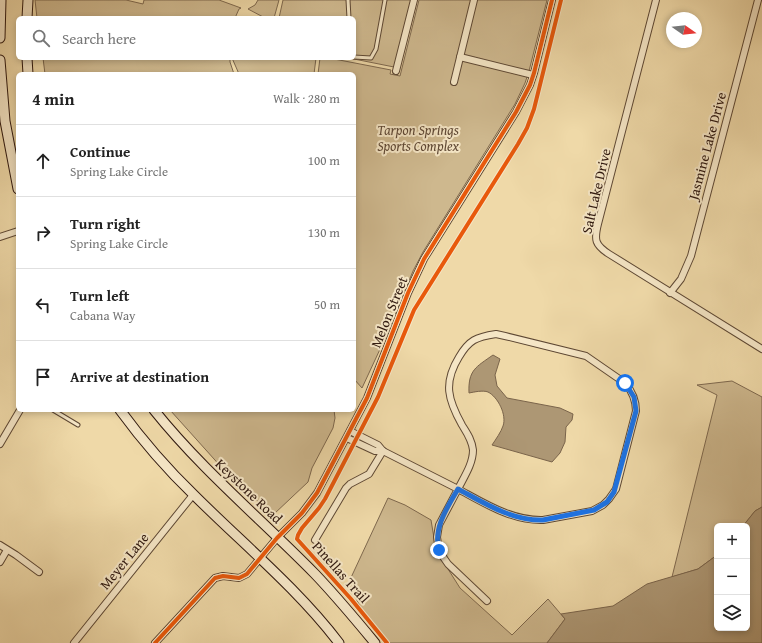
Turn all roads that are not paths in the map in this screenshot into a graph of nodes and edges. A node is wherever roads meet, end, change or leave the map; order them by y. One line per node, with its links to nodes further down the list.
1 (1, 0): 12 (main road)
2 (28, 0): 10 (main road)
3 (348, 0): 11 (lane)
4 (385, 0): 13 (lane)
5 (414, 0): 17 (street)
6 (474, 0): 14 (street)
7 (552, 0): 19 (street, Melon Street)
8 (656, 0): 24 (street, Salt Lake Drive)
9 (758, 0): 24 (street, Jasmine Lake Drive)
10 (27, 16)
11 (349, 16)
12 (0, 38)
13 (356, 57)
14 (460, 57): 19 (street); 20 (street)
15 (0, 60): 21 (main road)
16 (27, 60): 18 (main road)
17 (396, 71)
18 (28, 72)
19 (533, 75): 31 (street, Melon Street)
20 (454, 82)
21 (16, 179)
22 (16, 232): 23 (street)
23 (0, 237)
24 (670, 293): 25 (street, Salt Lake Drive)
25 (762, 348)
26 (19, 412): 33 (street)
27 (56, 412): 30 (lane)
28 (122, 412): 36 (main road)
29 (156, 412): 37 (main road, Keystone Road)
30 (78, 425)
31 (350, 430): 32 (street, Melon Street); 34 (street)
32 (347, 438): 34 (street); 37 (street, Melon Street)
33 (0, 444)
34 (383, 451): 35 (street); 38 (street)
35 (458, 489): 35 (street); 44 (street)
36 (193, 495): 41 (main road); 45 (street, Meyer Lane)
37 (278, 538): 41 (street, Melon Street); 48 (main road, Keystone Road)
38 (315, 540)
39 (0, 545): 40 (street)
40 (8, 550): 42 (street); 43 (street)
41 (260, 559): 46 (street, Melon Street); 47 (main road)
42 (0, 562)
43 (40, 572)
44 (488, 601)
45 (74, 643)
46 (155, 643)
47 (339, 643)
48 (375, 643)

